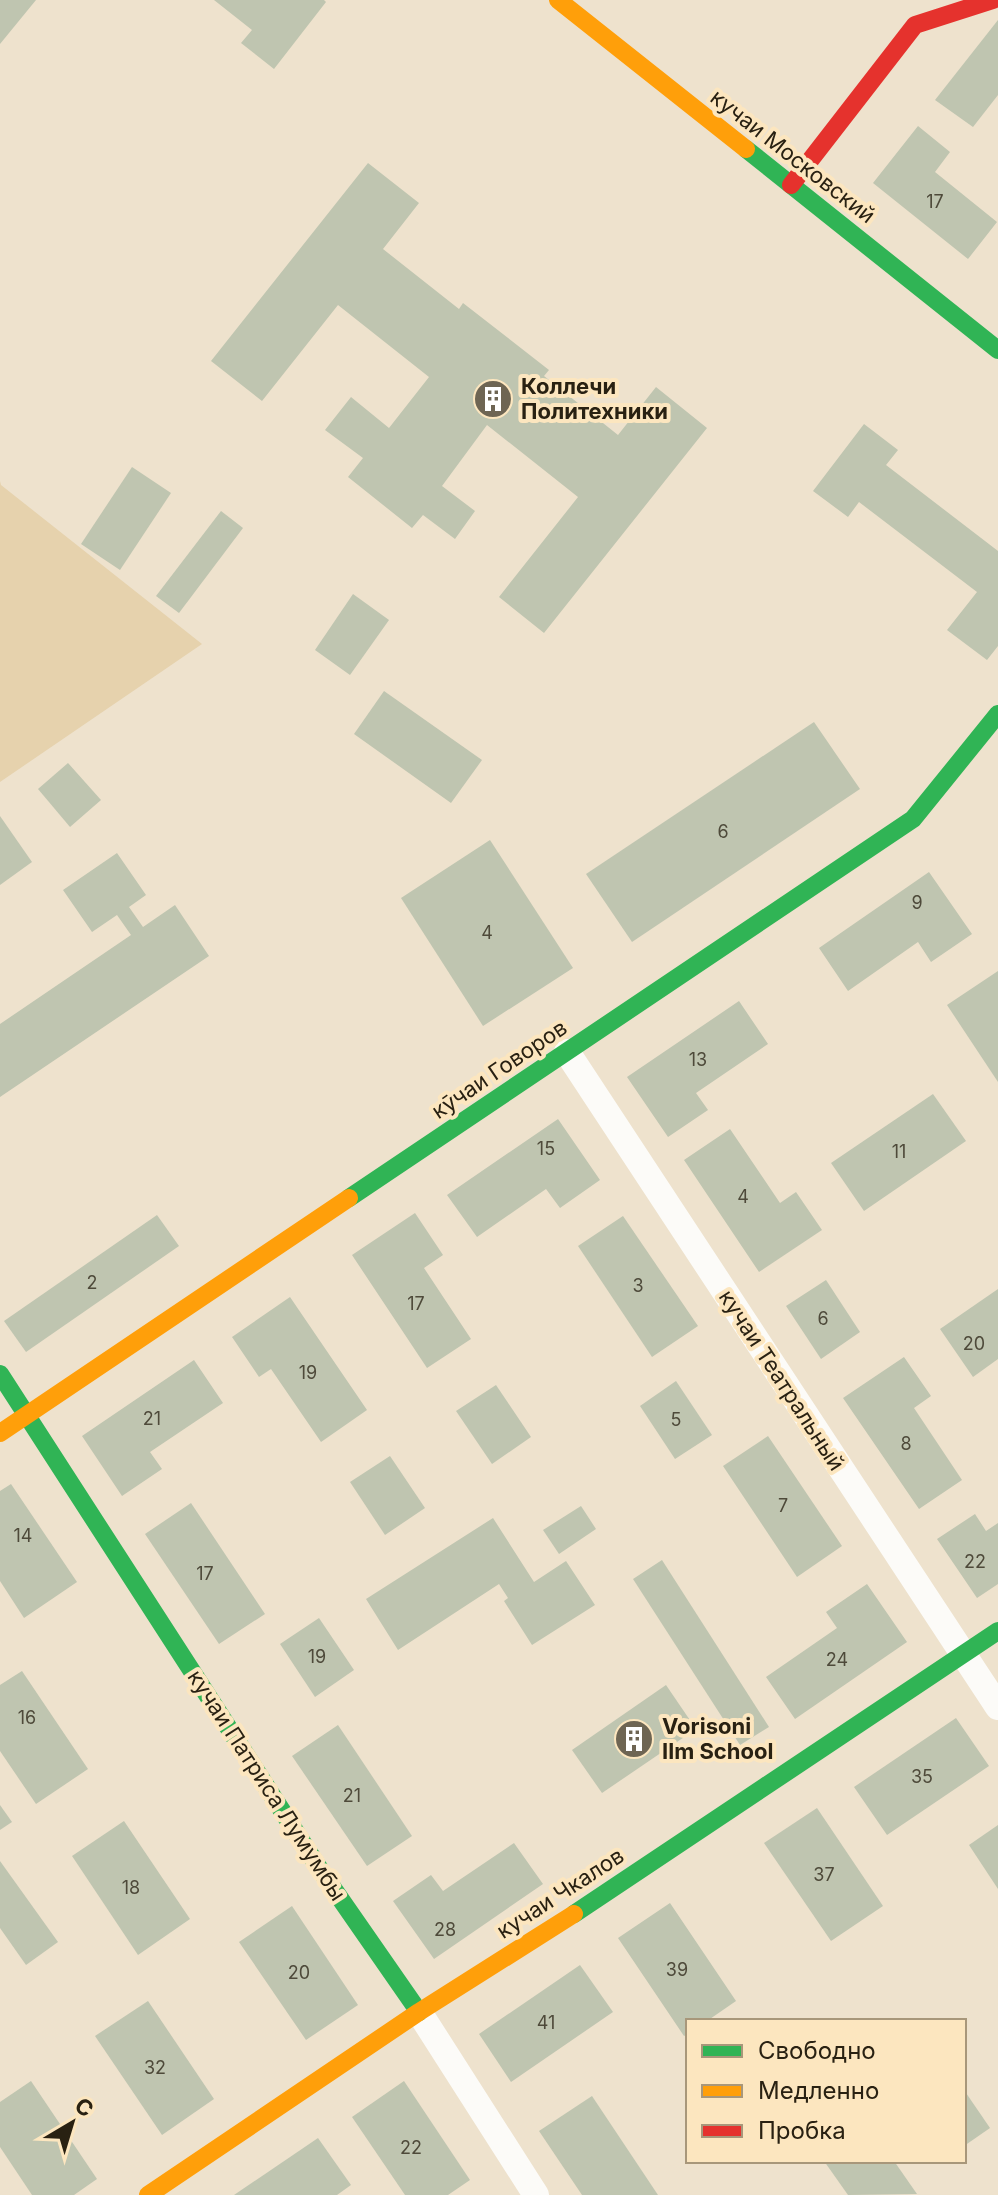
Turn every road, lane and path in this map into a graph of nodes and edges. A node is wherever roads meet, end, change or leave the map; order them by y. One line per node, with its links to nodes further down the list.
1 (558, 0): 3 (street, кучаи Московский)
2 (993, 0): 3 (street)
3 (791, 185): 4 (street, кучаи Московский)
4 (998, 350)
5 (998, 714): 6 (street, кӯчаи Говоров)
6 (567, 1052): 8 (street, кӯчаи Говоров); 11 (street, кучаи Театральный)
7 (0, 1374): 8 (street, кучаи Патриса Лумумбы)
8 (27, 1416): 9 (street, кӯчаи Говоров); 13 (street, кучаи Патриса Лумумбы)
9 (0, 1433)
10 (998, 1631): 11 (street, кучаи Чкалов)
11 (963, 1654): 12 (street, кучаи Театральный); 13 (street, кучаи Чкалов)
12 (998, 1707)
13 (419, 2012): 14 (street, кучаи Чкалов); 15 (street, кучаи Патриса Лумумбы)
14 (157, 2193)
15 (536, 2195)

